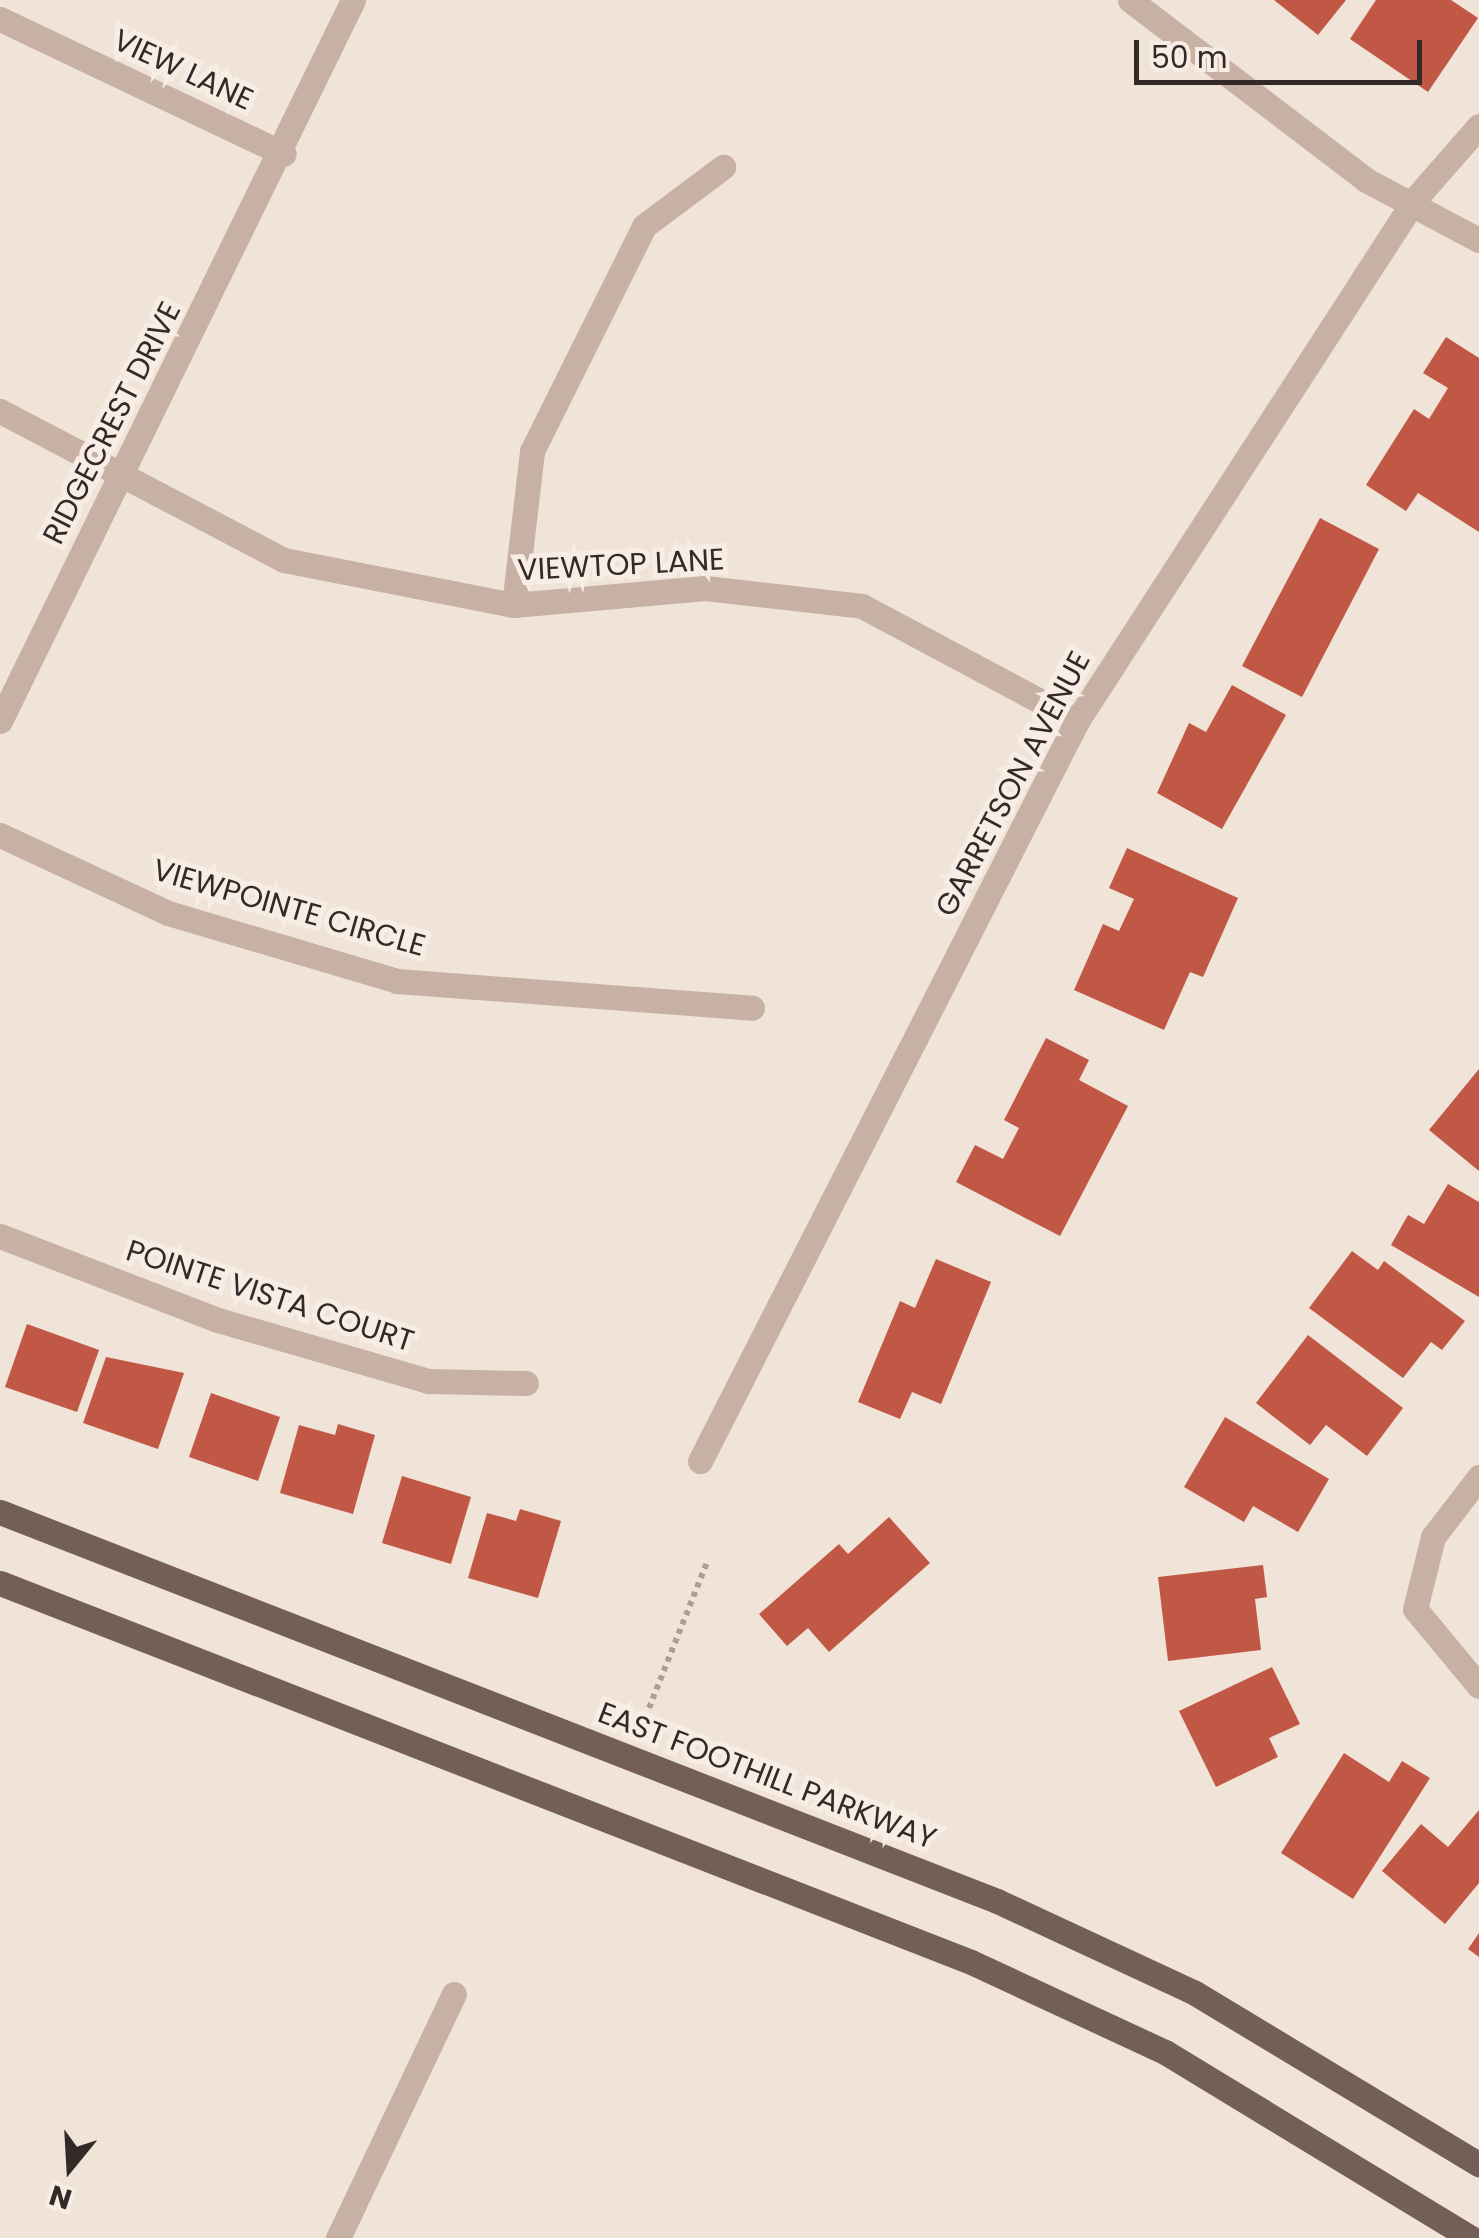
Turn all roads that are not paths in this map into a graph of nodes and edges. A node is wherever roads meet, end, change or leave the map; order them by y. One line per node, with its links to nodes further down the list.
1 (354, 0): 5 (street, RIDGECREST DRIVE)
2 (1130, 0): 7 (street)
3 (0, 19): 5 (street, VIEW LANE)
4 (1479, 126): 7 (street, GARRETSON AVENUE)
5 (284, 154): 10 (street, RIDGECREST DRIVE)
6 (723, 167): 11 (street)
7 (1415, 199): 8 (street); 13 (street, GARRETSON AVENUE)
8 (1479, 240)
9 (0, 411): 10 (street, VIEWTOP LANE)
10 (120, 477): 11 (street, VIEWTOP LANE); 12 (street, RIDGECREST DRIVE)
11 (514, 605): 13 (street, VIEWTOP LANE)
12 (0, 721)
13 (1077, 721): 18 (street, GARRETSON AVENUE)
14 (0, 835): 15 (street, VIEWPOINTE CIRCLE)
15 (752, 1008)
16 (0, 1236): 17 (street, POINTE VISTA COURT)
17 (526, 1383)
18 (700, 1461)
19 (1479, 1476): 22 (street)
20 (0, 1512): 24 (main road, EAST FOOTHILL PARKWAY)
21 (0, 1583): 26 (main road)
22 (1479, 1686)
23 (454, 1994): 25 (street)
24 (1479, 2164)
25 (338, 2238)
26 (1471, 2238)

